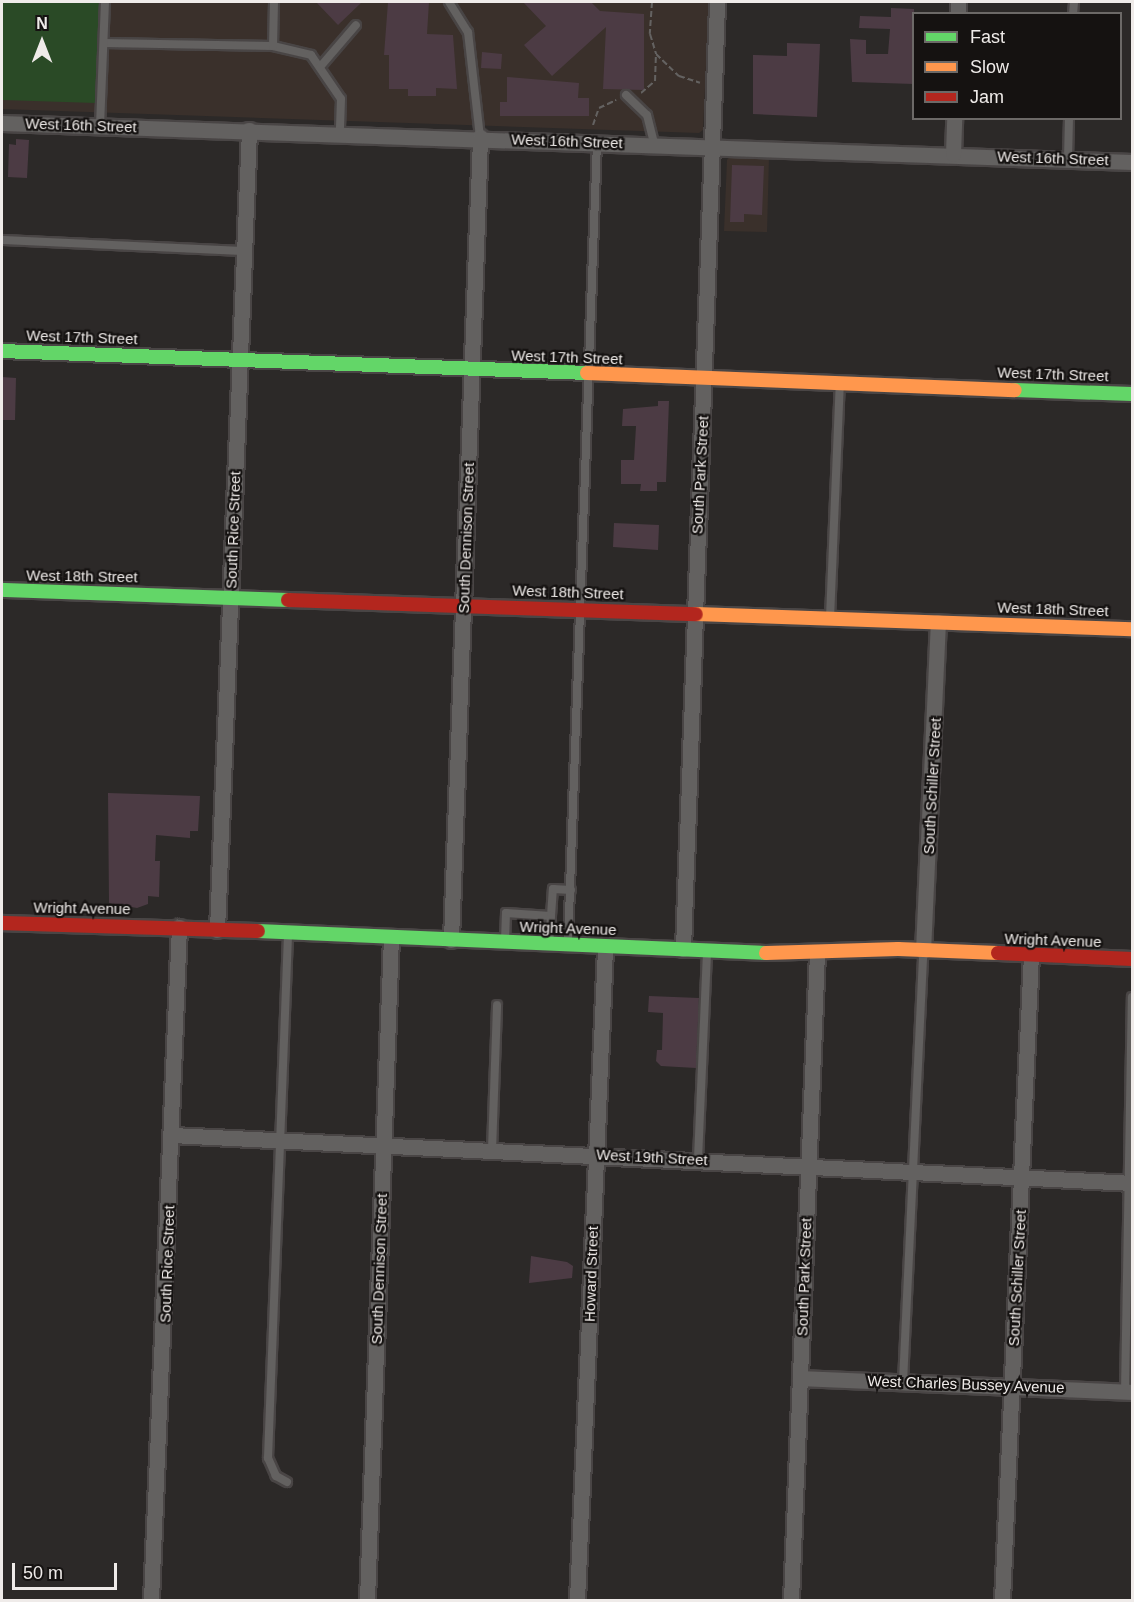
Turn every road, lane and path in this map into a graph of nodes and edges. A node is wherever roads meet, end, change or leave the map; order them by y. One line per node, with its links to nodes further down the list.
1 (105, 2): 9 (lane)
2 (274, 2): 10 (lane)
3 (449, 2): 22 (lane)
4 (651, 2): 7 (path)
5 (717, 2): 13 (street, South Park Street)
6 (643, 21): 7 (path)
7 (649, 21): 11 (path)
8 (356, 25): 12 (lane)
9 (104, 43): 10 (lane); 19 (lane)
10 (273, 46): 12 (lane)
11 (656, 54): 13 (path); 14 (path)
12 (320, 67): 21 (lane)
13 (713, 86): 25 (street, South Park Street)
14 (629, 96): 18 (path); 24 (lane)
15 (954, 120): 26 (street)
16 (1070, 120): 27 (lane)
17 (2, 123): 19 (street, West 16th Street)
18 (593, 125)
19 (100, 126): 20 (street, West 16th Street)
20 (249, 129): 21 (street, West 16th Street); 30 (street, South Rice Street)
21 (340, 133): 22 (street, West 16th Street)
22 (480, 137): 23 (street, West 16th Street); 33 (street, South Dennison Street)
23 (597, 142): 24 (street, West 16th Street); 34 (lane)
24 (654, 143): 25 (street, West 16th Street)
25 (711, 145): 26 (street, West 16th Street); 35 (street, South Park Street)
26 (953, 154): 27 (street, West 16th Street)
27 (1068, 159): 28 (street, West 16th Street)
28 (1132, 162)
29 (2, 240): 30 (lane)
30 (244, 251): 32 (street, South Rice Street)
31 (2, 351): 32 (street, West 17th Street)
32 (240, 360): 33 (street, West 17th Street); 39 (street, South Rice Street)
33 (472, 370): 34 (street, West 17th Street); 40 (street, South Dennison Street)
34 (588, 375): 35 (street, West 17th Street); 41 (lane)
35 (704, 377): 36 (street, West 17th Street); 42 (street, South Park Street)
36 (840, 382): 37 (street, West 17th Street); 43 (lane)
37 (1132, 394)
38 (2, 590): 39 (street, West 18th Street)
39 (231, 596): 40 (street, West 18th Street); 50 (street, South Rice Street)
40 (463, 605): 41 (street, West 18th Street); 53 (street, South Dennison Street)
41 (582, 609): 42 (street, West 18th Street); 46 (lane)
42 (693, 613): 43 (street, West 18th Street); 58 (street, South Park Street)
43 (830, 618): 44 (street, West 18th Street)
44 (938, 622): 45 (street, West 18th Street); 59 (street, South Schiller Street)
45 (1132, 629)
46 (571, 890): 47 (lane); 56 (lane)
47 (551, 916): 54 (lane); 55 (lane)
48 (2, 923): 49 (street, Wright Avenue)
49 (179, 927): 50 (street, Wright Avenue); 66 (street, South Rice Street)
50 (217, 930): 51 (street, Wright Avenue)
51 (288, 933): 52 (street, Wright Avenue); 67 (lane)
52 (392, 937): 53 (street, Wright Avenue); 68 (street, South Dennison Street)
53 (451, 940): 54 (street, Wright Avenue)
54 (504, 942): 55 (street, Wright Avenue)
55 (549, 944): 56 (street, Wright Avenue)
56 (568, 945): 57 (street, Wright Avenue)
57 (605, 946): 58 (street, Wright Avenue); 70 (street, Howard Street)
58 (683, 949): 60 (street, Wright Avenue)
59 (923, 951): 61 (street, Wright Avenue); 62 (street, Wright Avenue); 73 (lane)
60 (707, 952): 61 (street, Wright Avenue); 71 (lane)
61 (817, 954): 72 (street, South Park Street)
62 (1031, 955): 63 (street, Wright Avenue); 74 (street, South Schiller Street)
63 (1132, 959)
64 (1132, 997): 75 (lane)
65 (497, 1005): 69 (lane)
66 (172, 1135): 67 (street, West 19th Street); 81 (street, South Rice Street)
67 (283, 1139): 68 (street, West 19th Street); 80 (lane)
68 (383, 1146): 69 (street, West 19th Street); 82 (street, South Dennison Street)
69 (492, 1150): 70 (street, West 19th Street)
70 (596, 1154): 71 (street, West 19th Street); 83 (street, Howard Street)
71 (698, 1159): 72 (street, West 19th Street)
72 (809, 1165): 73 (street, West 19th Street); 76 (street, South Park Street)
73 (915, 1169): 74 (street, West 19th Street); 77 (lane)
74 (1022, 1176): 75 (street, West 19th Street); 78 (street, South Schiller Street)
75 (1132, 1183): 79 (lane)
76 (800, 1378): 77 (street, West Charles Bussey Avenue); 84 (street, South Park Street)
77 (903, 1382): 78 (street, West Charles Bussey Avenue)
78 (1011, 1386): 79 (street, West Charles Bussey Avenue); 85 (street, South Schiller Street)
79 (1129, 1392)
80 (288, 1482)
81 (152, 1600)
82 (367, 1600)
83 (577, 1600)
84 (791, 1600)
85 (1002, 1600)

